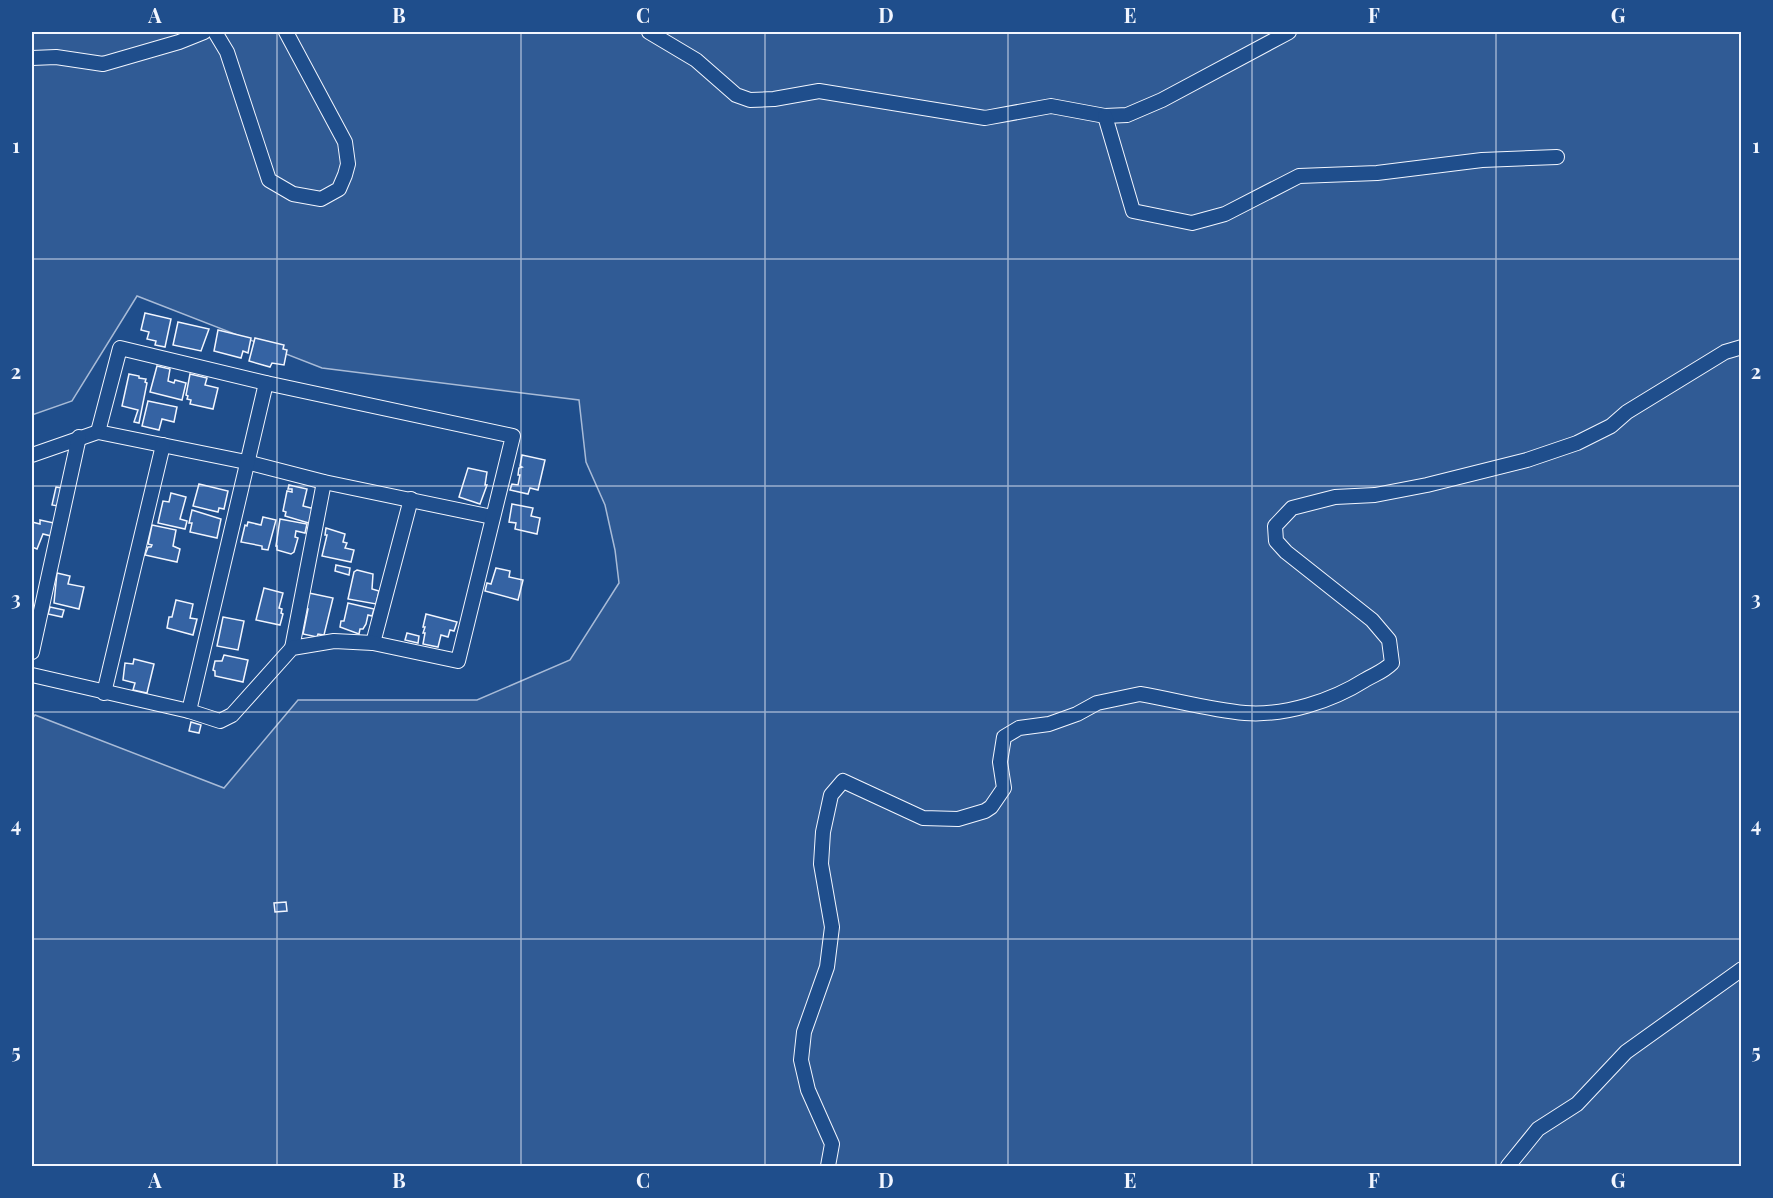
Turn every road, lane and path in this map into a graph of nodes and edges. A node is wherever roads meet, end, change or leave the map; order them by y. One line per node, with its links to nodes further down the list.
1 (204, 32): 6 (street)
2 (215, 32): 3 (street)
3 (286, 32)
4 (649, 32): 7 (street)
5 (1289, 32): 7 (street)
6 (32, 57)
7 (1105, 116): 8 (street)
8 (1557, 156)
9 (1742, 348): 26 (street)
10 (266, 383): 11 (street); 15 (street); 18 (street)
11 (98, 432): 12 (street); 13 (street)
12 (79, 437): 14 (street); 21 (street)
13 (163, 445): 15 (street); 23 (street)
14 (32, 455)
15 (246, 462): 16 (street); 24 (street)
16 (324, 482): 17 (street); 20 (street)
17 (411, 499): 18 (street); 19 (street)
18 (492, 517): 19 (street)
19 (373, 643): 20 (street)
20 (292, 648): 24 (street)
21 (32, 652)
22 (32, 675): 23 (street)
23 (104, 693): 24 (street)
24 (189, 711)
25 (1742, 969): 27 (street)
26 (828, 1167)
27 (1508, 1167)

